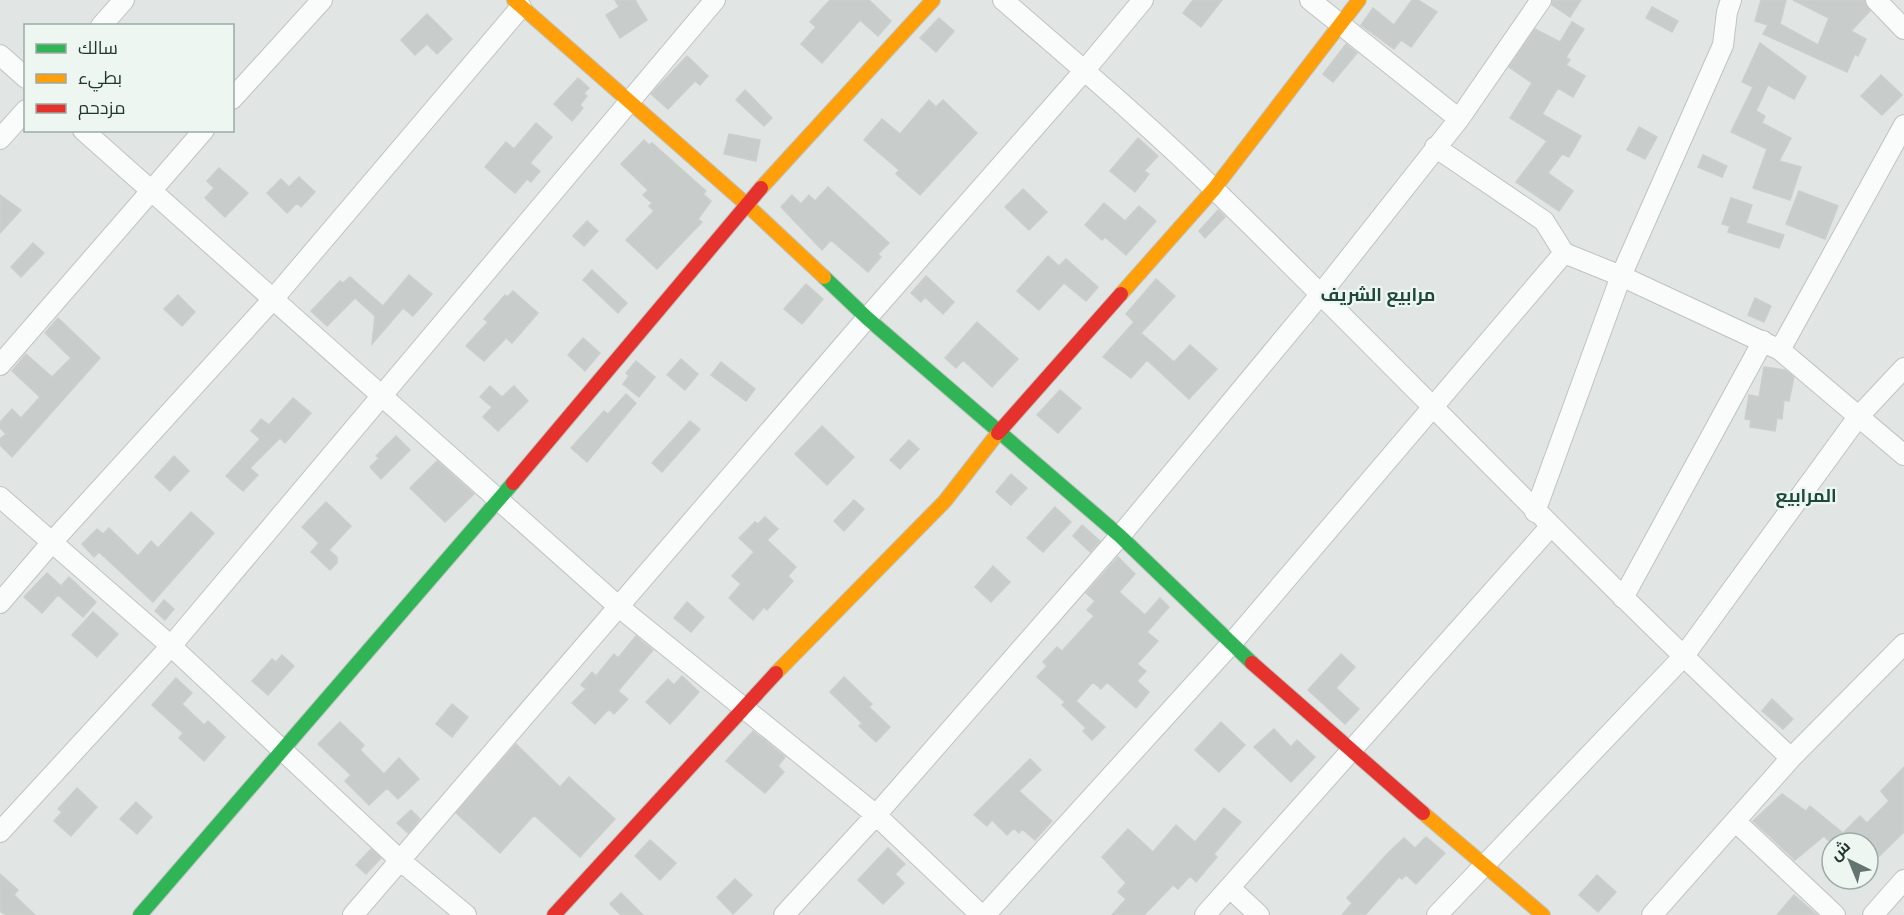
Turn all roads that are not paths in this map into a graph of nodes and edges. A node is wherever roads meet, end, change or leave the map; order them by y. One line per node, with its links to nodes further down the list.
1 (124, 0): 13 (street)
2 (322, 0): 19 (street)
3 (715, 0): 20 (street)
4 (933, 0): 30 (street)
5 (1003, 0): 17 (street)
6 (1143, 0): 17 (street)
7 (1310, 0): 14 (street)
8 (1359, 0): 14 (street)
9 (1541, 0): 22 (street)
10 (1731, 0): 32 (street)
11 (1876, 0): 15 (street)
12 (517, 3): 20 (street); 34 (street)
13 (103, 24)
14 (1340, 25): 22 (street); 28 (street)
15 (1904, 29)
16 (0, 55): 18 (street)
17 (1084, 71): 28 (street); 35 (street)
18 (24, 76)
19 (234, 97)
20 (629, 103): 30 (street); 39 (street)
21 (24, 112): 26 (street)
22 (1459, 119): 27 (street)
23 (1904, 126): 36 (street)
24 (85, 132): 29 (street)
25 (202, 132): 29 (street)
26 (0, 138)
27 (1435, 147): 31 (street); 33 (street)
28 (1214, 189): 33 (street); 42 (street)
29 (149, 190): 34 (street); 37 (street)
30 (746, 204): 35 (street); 45 (street)
31 (1564, 253): 32 (street); 40 (street)
32 (1621, 276): 36 (street); 46 (street)
33 (1320, 295): 40 (street); 48 (street)
34 (274, 298): 39 (street); 49 (street)
35 (867, 318): 42 (street); 52 (street)
36 (1772, 345): 41 (street); 50 (street)
37 (0, 365)
38 (1904, 368): 41 (street)
39 (383, 395): 45 (street); 55 (street)
40 (1432, 406): 46 (street); 53 (street)
41 (1858, 417): 43 (street); 56 (street)
42 (999, 432): 48 (street); 57 (street)
43 (1904, 455)
44 (0, 496): 49 (street)
45 (499, 499): 52 (street); 58 (street)
46 (1535, 512): 47 (street)
47 (1550, 526): 50 (street); 59 (street)
48 (1120, 536): 53 (street); 61 (street)
49 (53, 541): 51 (street); 55 (street)
50 (1623, 598): 56 (street)
51 (0, 603)
52 (619, 607): 57 (street); 64 (street)
53 (1231, 644): 59 (street); 73 (street)
54 (1904, 644): 60 (street)
55 (171, 646): 58 (street); 63 (street)
56 (1683, 657): 60 (street); 65 (street)
57 (742, 707): 61 (street); 71 (street)
58 (283, 749): 64 (street); 68 (street)
59 (1352, 752): 65 (street); 67 (street)
60 (1791, 758): 62 (street)
61 (876, 815): 72 (street); 73 (street)
62 (1736, 822): 78 (street); 79 (street)
63 (0, 832)
64 (402, 862): 69 (street); 70 (street)
65 (1484, 865): 76 (street); 77 (street)
66 (1904, 880): 80 (street)
67 (1230, 888): 74 (street); 75 (street)
68 (140, 915)
69 (353, 915)
70 (466, 915)
71 (554, 915)
72 (784, 915)
73 (983, 915)
74 (1205, 915)
75 (1259, 915)
76 (1437, 915)
77 (1543, 915)
78 (1652, 915)
79 (1835, 915)
80 (1873, 915)

